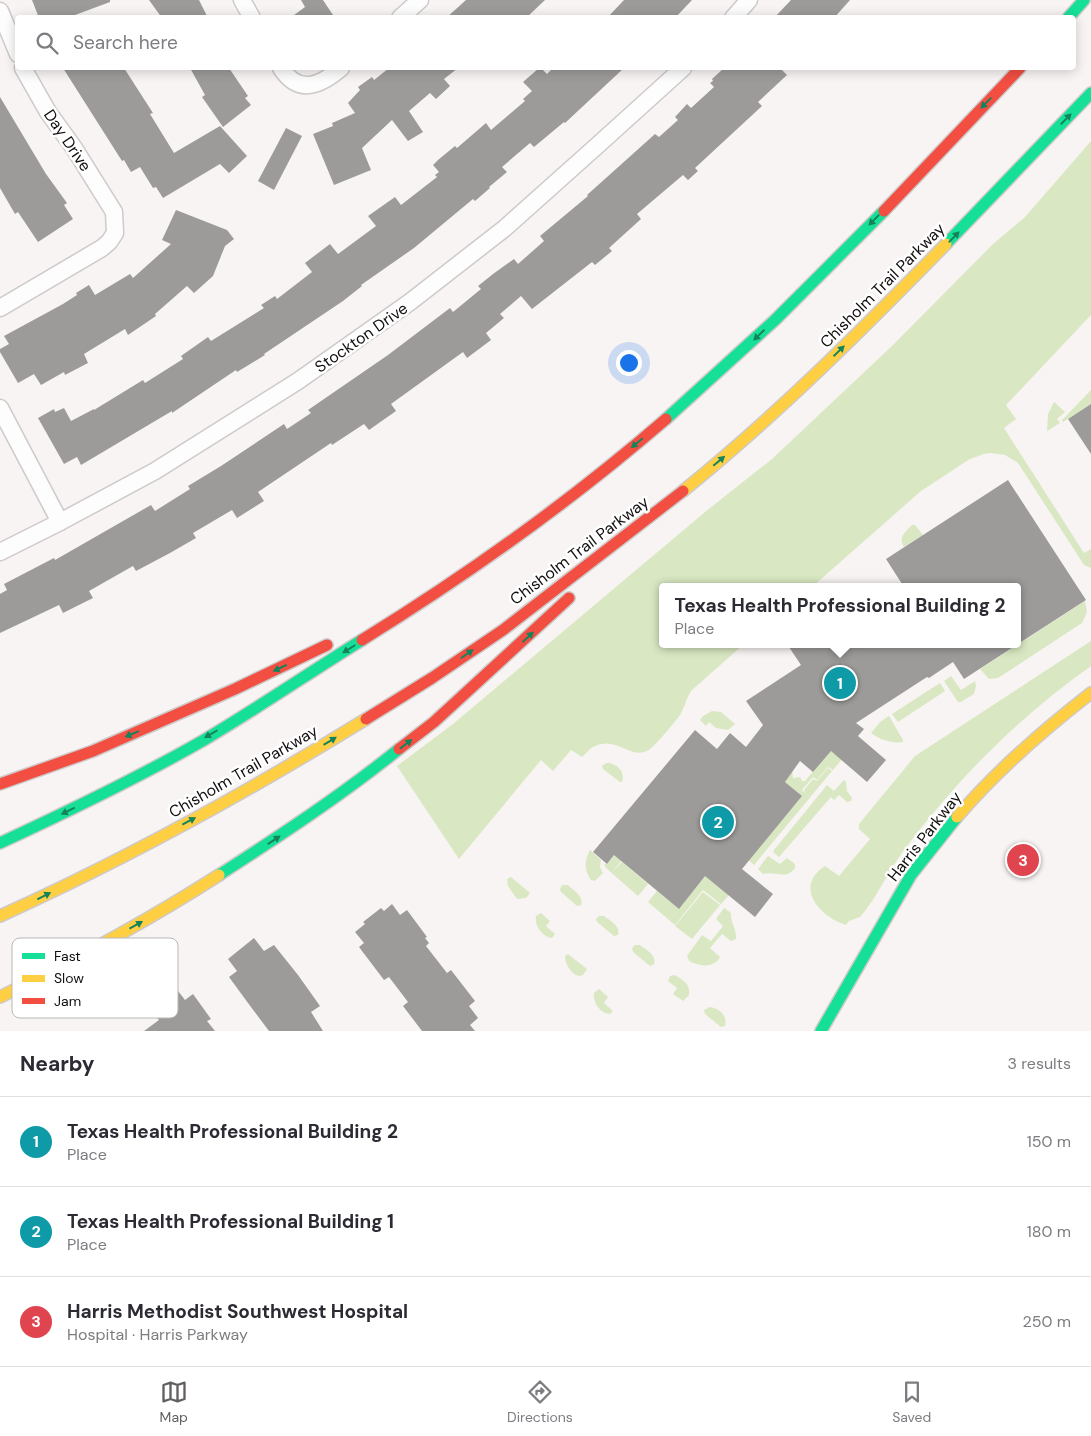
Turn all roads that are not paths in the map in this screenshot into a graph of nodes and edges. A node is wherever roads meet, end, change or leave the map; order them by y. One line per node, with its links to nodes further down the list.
1 (242, 0): 6 (street)
2 (420, 0): 7 (street)
3 (749, 0): 8 (street)
4 (1084, 0): 9 (main road)
5 (0, 11): 10 (street)
6 (250, 15)
7 (403, 15)
8 (736, 15)
9 (1071, 15)
10 (15, 47)
11 (25, 70): 17 (street, Day Drive)
12 (282, 70): 13 (street)
13 (339, 70)
14 (681, 70): 20 (street, Stockton Drive)
15 (1018, 70): 24 (main road, one-way to 24)
16 (1091, 94): 19 (main road, Chisholm Trail Parkway, one-way to 16)
17 (0, 308)
18 (0, 408): 20 (street)
19 (682, 492): 22 (main road); 28 (main road, Chisholm Trail Parkway, one-way to 19)
20 (60, 522): 21 (street, Stockton Drive)
21 (0, 552)
22 (595, 574)
23 (581, 587): 29 (main road, one-way to 23)
24 (435, 594): 26 (main road, one-way to 26); 27 (main road, one-way to 27)
25 (1091, 693): 32 (main road, Harris Parkway)
26 (0, 784)
27 (0, 843)
28 (0, 916)
29 (112, 938)
30 (12, 991): 31 (main road, one-way to 30)
31 (0, 997)
32 (821, 1031)

